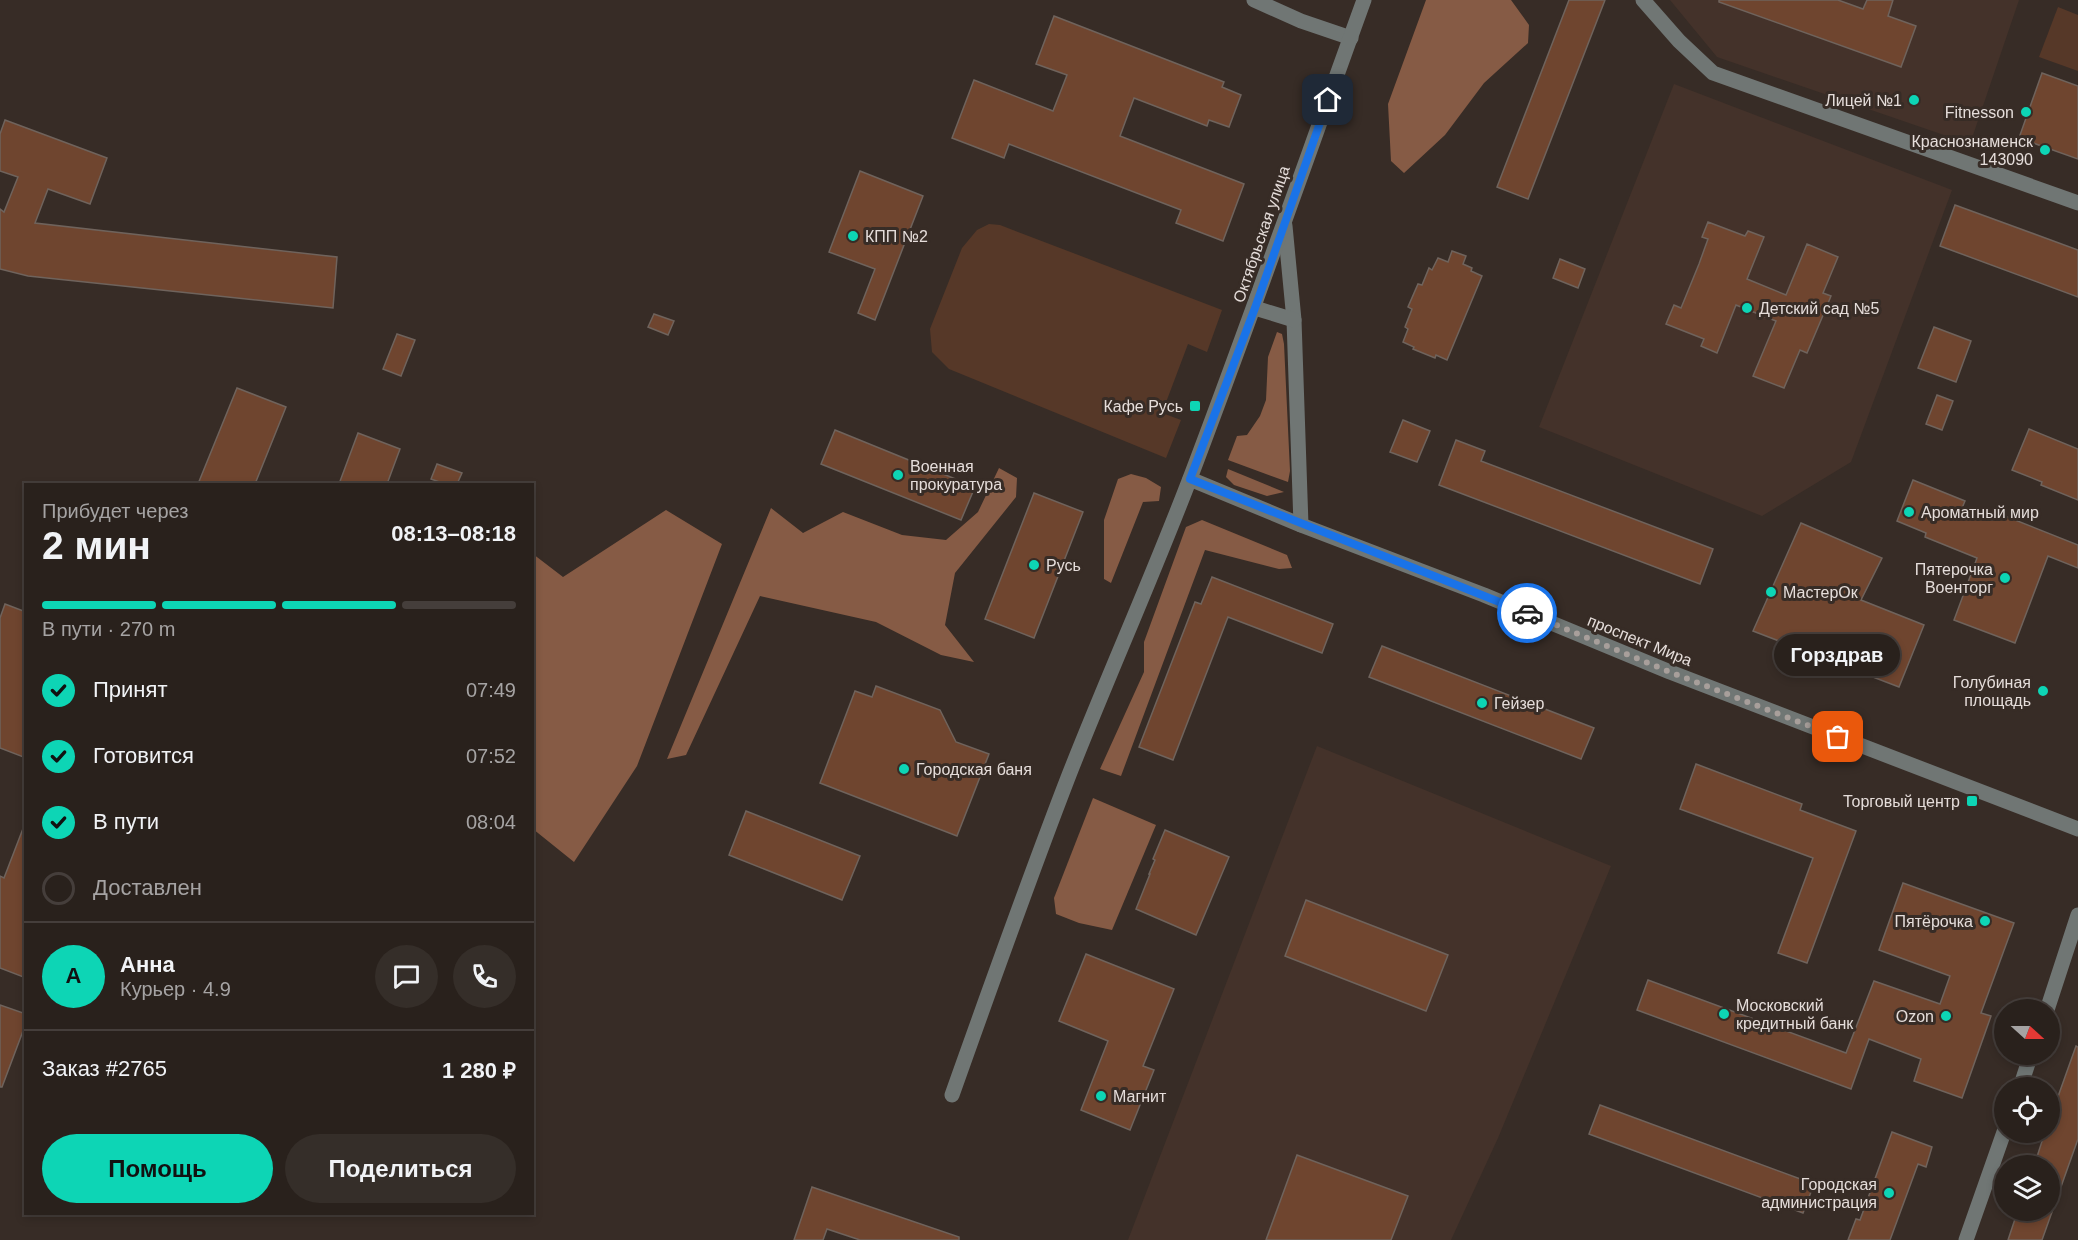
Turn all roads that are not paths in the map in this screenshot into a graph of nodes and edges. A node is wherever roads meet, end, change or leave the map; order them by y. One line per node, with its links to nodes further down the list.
1 (1254, 0): 4 (street)
2 (1364, 0): 4 (street, Октябрьская улица)
3 (1643, 0): 5 (street)
4 (1351, 38): 6 (street, Октябрьская улица)
5 (2078, 203)
6 (1285, 220): 7 (street, Октябрьская улица); 8 (street)
7 (1255, 308): 8 (street); 9 (street, Октябрьская улица)
8 (1294, 320): 10 (street)
9 (1190, 479): 10 (street, проспект Мира); 14 (street, Октябрьская улица)
10 (1302, 525): 11 (street, проспект Мира)
11 (2078, 829)
12 (2078, 915): 13 (street)
13 (2051, 999)
14 (952, 1095)
15 (2000, 1143): 16 (street)
16 (1966, 1240)

